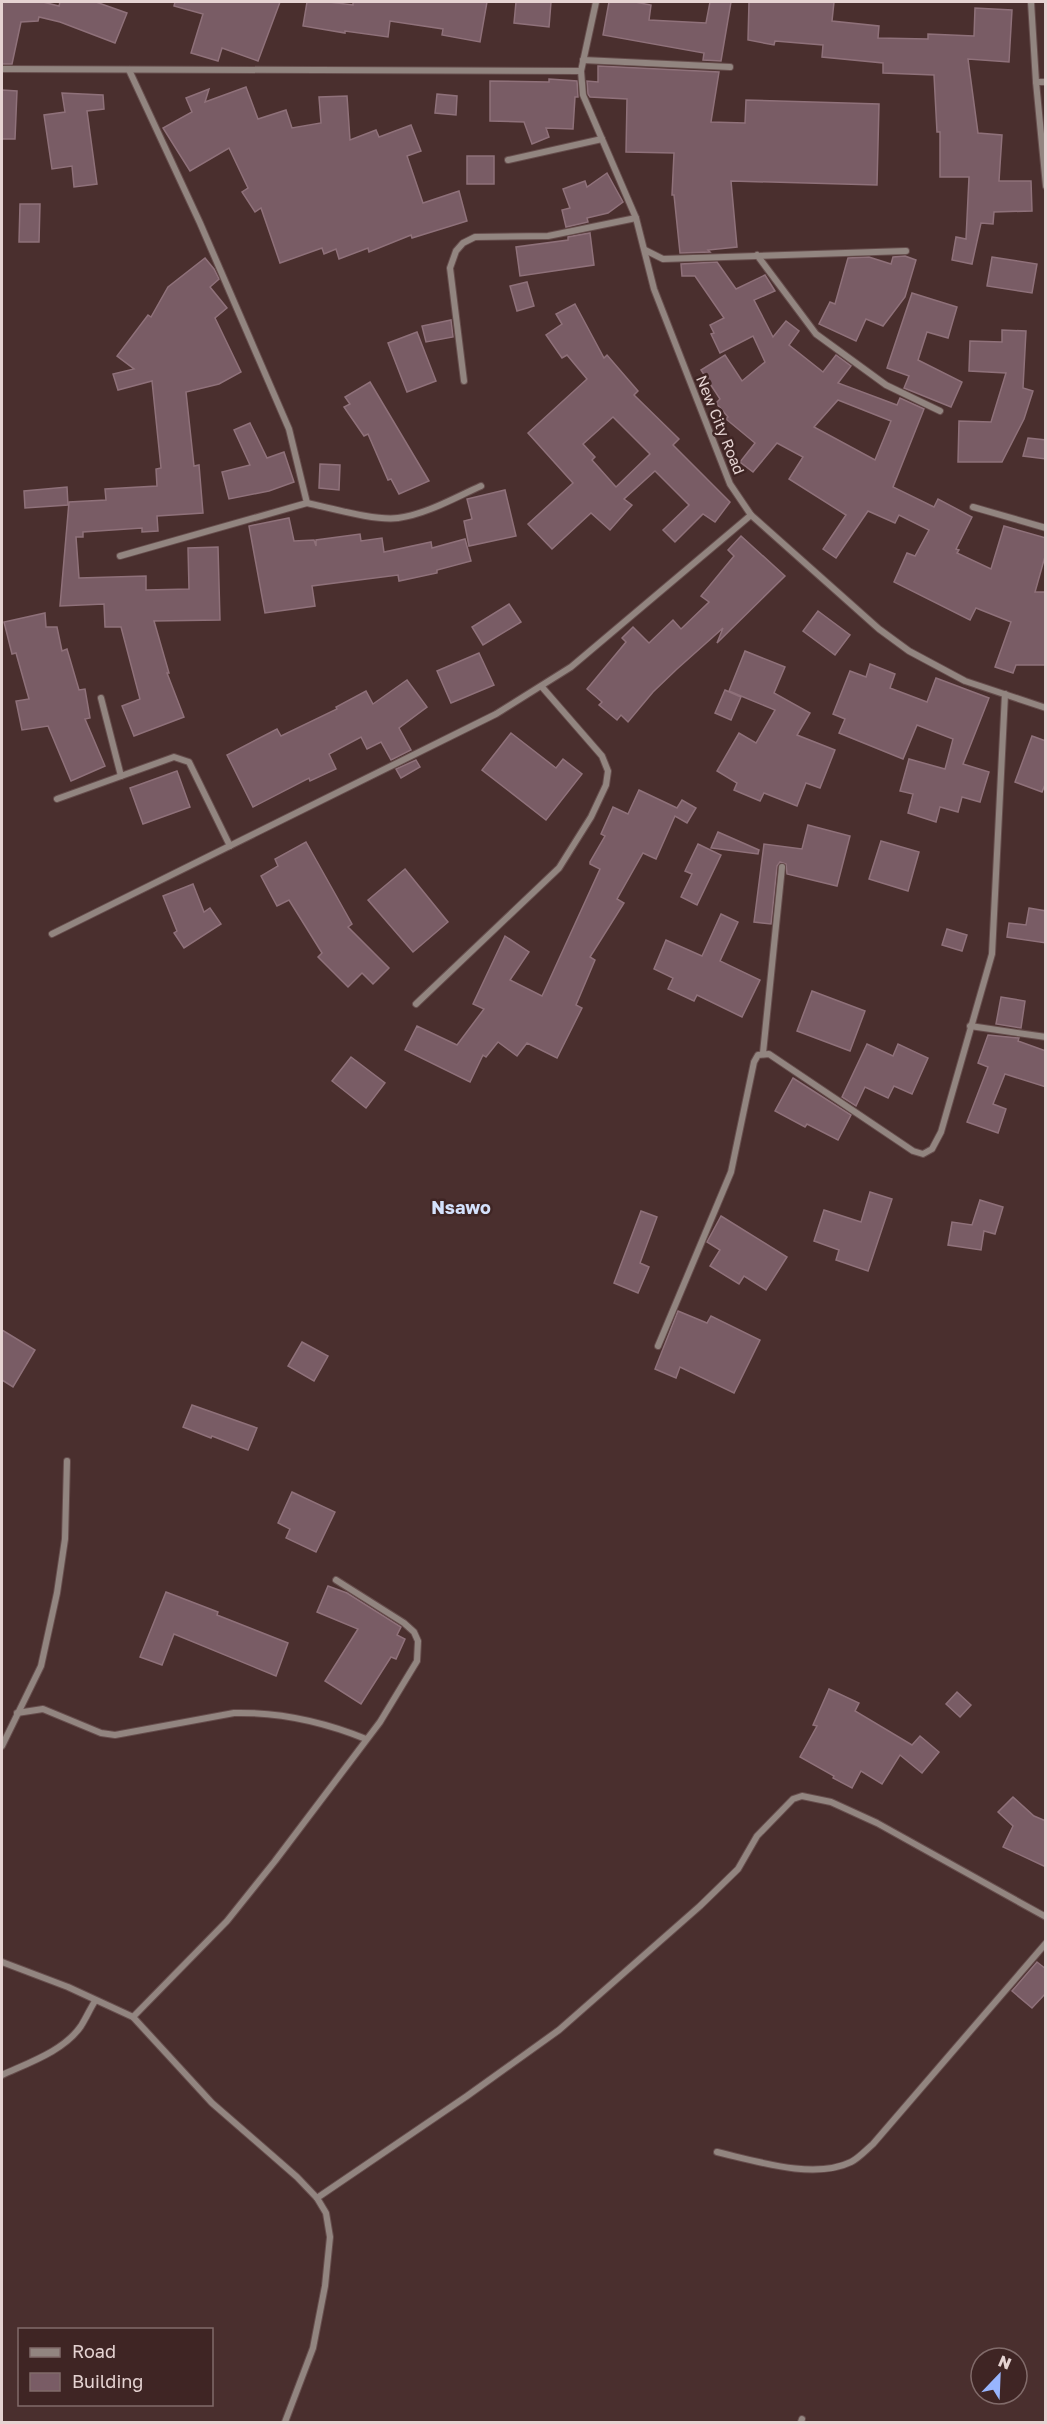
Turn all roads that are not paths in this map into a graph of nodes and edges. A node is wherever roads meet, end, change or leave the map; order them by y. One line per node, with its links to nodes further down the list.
1 (596, 2): 3 (street, New City Road)
2 (1031, 2): 8 (street)
3 (583, 60): 4 (street); 7 (street, New City Road)
4 (730, 67)
5 (2, 69): 6 (street)
6 (129, 70): 7 (street); 20 (street)
7 (581, 71): 10 (street, New City Road)
8 (1036, 82): 9 (street); 12 (street)
9 (1046, 82)
10 (602, 139): 11 (street); 13 (street, New City Road)
11 (508, 160)
12 (1046, 186)
13 (636, 218): 14 (street, New City Road); 17 (street)
14 (645, 250): 16 (street); 22 (street, New City Road)
15 (906, 251): 16 (street)
16 (757, 255): 18 (street)
17 (464, 381)
18 (940, 411)
19 (480, 486): 20 (street)
20 (307, 502): 24 (street)
21 (973, 507): 23 (street)
22 (751, 515): 25 (street); 26 (street, New City Road)
23 (1046, 528)
24 (120, 556)
25 (542, 687): 31 (street); 34 (street)
26 (1005, 694): 28 (street, New City Road); 35 (street)
27 (101, 698): 29 (street)
28 (1046, 708)
29 (121, 776): 30 (street); 31 (street)
30 (57, 800)
31 (230, 846): 33 (street)
32 (782, 867): 37 (street)
33 (52, 934)
34 (416, 1004)
35 (970, 1026): 36 (street); 37 (street)
36 (1046, 1037)
37 (763, 1053): 38 (street)
38 (658, 1346)
39 (67, 1461): 41 (street)
40 (336, 1580): 42 (street)
41 (18, 1713): 42 (street); 43 (street)
42 (366, 1739): 48 (street)
43 (2, 1746)
44 (1046, 1917): 51 (street)
45 (1046, 1943): 50 (street)
46 (2, 1962): 47 (street)
47 (94, 2001): 48 (street); 49 (street)
48 (133, 2017): 51 (street)
49 (2, 2075)
50 (717, 2152)
51 (317, 2198): 52 (street)
52 (285, 2422)

